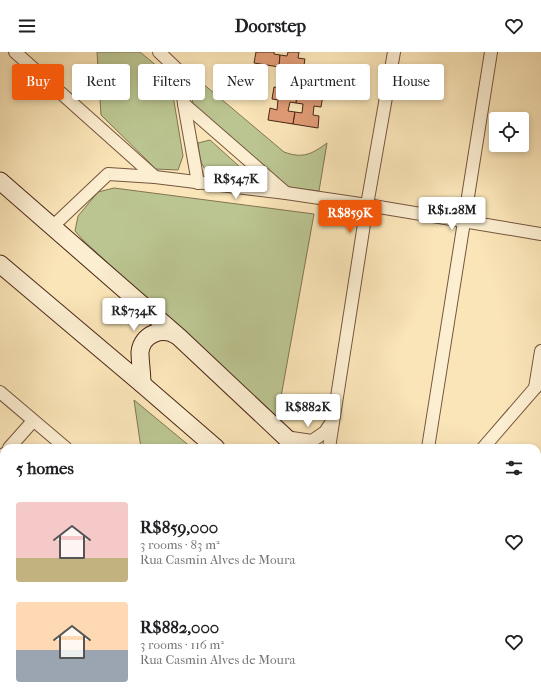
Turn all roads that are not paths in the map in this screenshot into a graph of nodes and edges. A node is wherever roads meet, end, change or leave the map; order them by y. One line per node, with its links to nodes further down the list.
1 (15, 52): 6 (street)
2 (159, 52): 5 (street)
3 (394, 52): 10 (street)
4 (491, 52): 11 (street)
5 (184, 104): 8 (street); 9 (street)
6 (155, 177): 8 (street); 12 (street)
7 (0, 181): 12 (street)
8 (198, 183): 9 (street)
9 (286, 193): 10 (street)
10 (367, 205): 11 (street); 20 (street)
11 (463, 220): 13 (street); 27 (street)
12 (52, 227): 15 (street)
13 (541, 234)
14 (0, 264): 17 (street)
15 (176, 335): 17 (street); 22 (street)
16 (541, 351): 18 (street)
17 (142, 384): 25 (street)
18 (538, 385): 28 (street)
19 (0, 392): 21 (street)
20 (333, 420): 22 (street); 26 (street)
21 (34, 421): 23 (street); 24 (street)
22 (291, 442)
23 (13, 444)
24 (61, 444)
25 (211, 444)
26 (330, 444)
27 (429, 444)
28 (486, 444)

